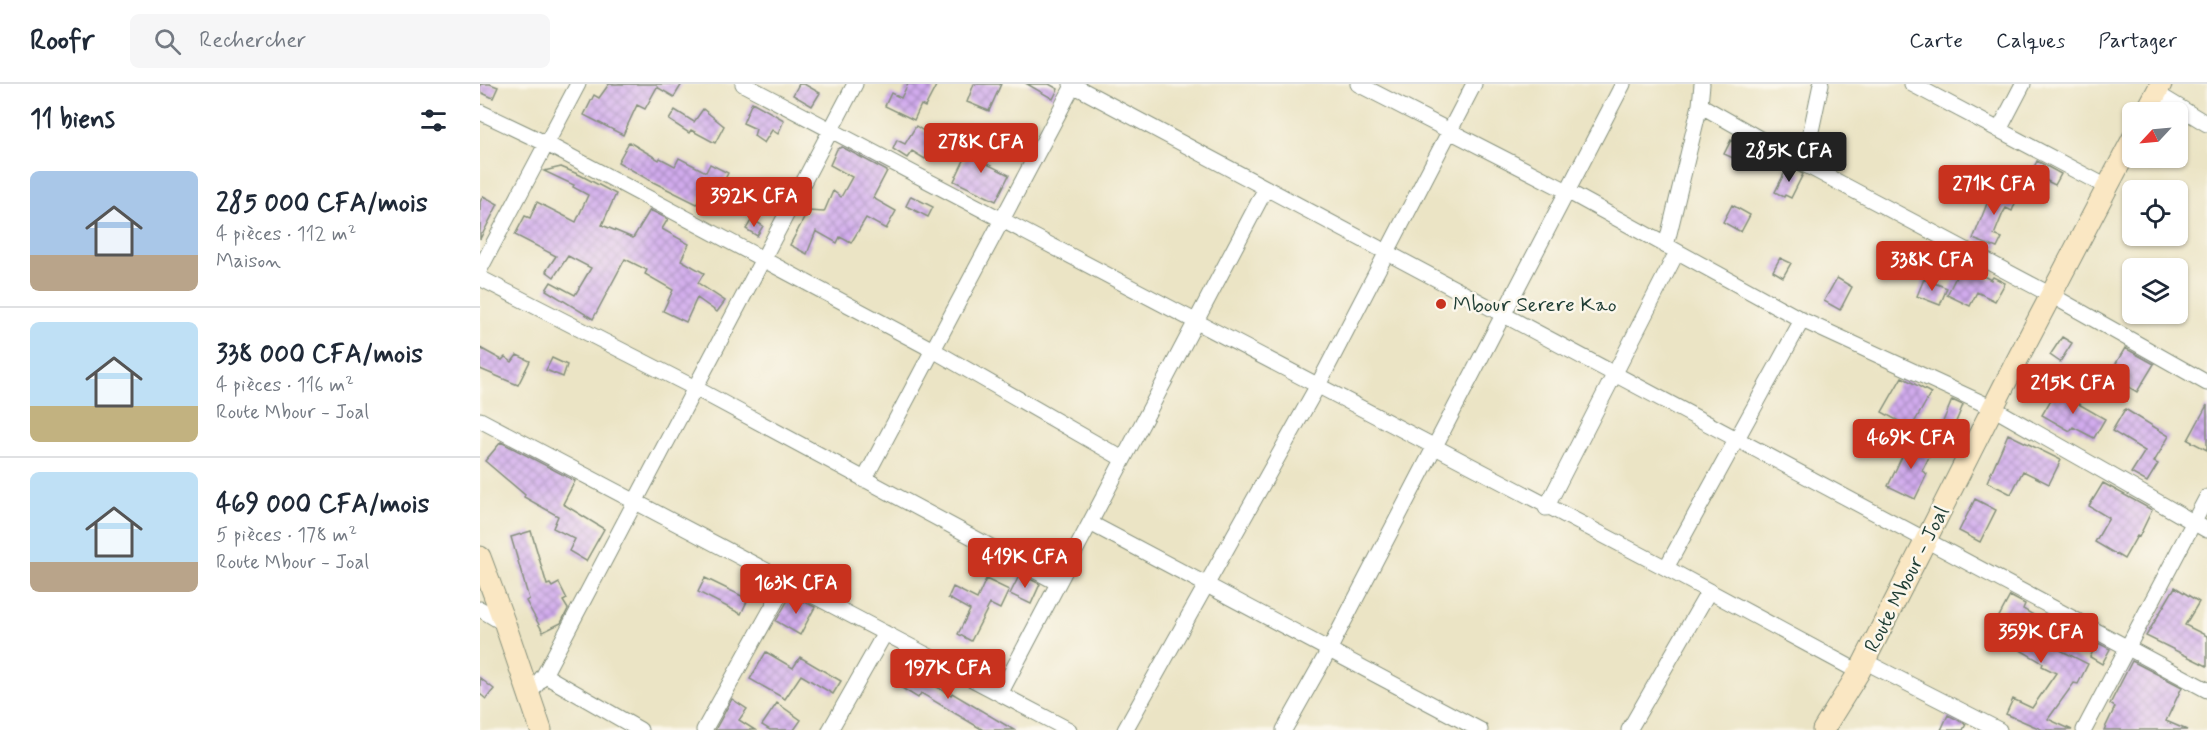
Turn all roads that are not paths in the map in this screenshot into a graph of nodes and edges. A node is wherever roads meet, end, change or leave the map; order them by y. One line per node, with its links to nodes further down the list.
1 (578, 84): 20 (street)
2 (743, 84): 17 (street)
3 (855, 84): 17 (street)
4 (1073, 84): 24 (street); 26 (street)
5 (1358, 84): 12 (street)
6 (1474, 84): 18 (street)
7 (1623, 84): 25 (street)
8 (1702, 84): 14 (street)
9 (1821, 84): 22 (street)
10 (1912, 84): 19 (street)
11 (2023, 84): 19 (street)
12 (1375, 88): 18 (street)
13 (2159, 89): 16 (street)
14 (1700, 105): 22 (street); 27 (street)
15 (480, 112): 20 (street)
16 (2207, 124)
17 (831, 130): 26 (street); 29 (street)
18 (1450, 130): 25 (street); 28 (street)
19 (1999, 130): 23 (street)
20 (546, 144): 29 (street); 30 (street)
21 (2122, 159): 23 (main road, Route Mbour - Joal)
22 (1804, 164): 32 (street)
23 (2107, 187): 32 (main road, Route Mbour - Joal)
24 (1266, 188): 28 (street); 35 (street)
25 (1567, 191): 27 (street); 33 (street)
26 (1002, 220): 35 (street); 36 (street)
27 (1672, 249): 34 (street); 37 (street)
28 (1387, 252): 33 (street); 39 (street)
29 (762, 260): 36 (street); 40 (street)
30 (480, 269)
31 (480, 278): 40 (street)
32 (2051, 295): 38 (street); 41 (main road, Route Mbour - Joal)
33 (1503, 314): 37 (street); 44 (street)
34 (1802, 321): 41 (street); 43 (street)
35 (1195, 322): 39 (street); 45 (street)
36 (933, 350): 45 (street); 46 (street)
37 (1615, 374): 43 (street); 49 (street)
38 (2207, 383)
39 (1317, 387): 44 (street); 57 (street)
40 (695, 388): 46 (street); 48 (street)
41 (1993, 408): 51 (street); 52 (main road, Route Mbour - Joal)
42 (480, 420): 48 (street)
43 (1737, 439): 52 (street); 54 (street)
44 (1434, 448): 49 (street); 63 (street)
45 (1123, 459): 50 (street)
46 (864, 480): 56 (street)
47 (2207, 497): 51 (street)
48 (635, 501): 55 (street); 65 (street)
49 (1546, 507): 54 (street)
50 (1090, 523): 56 (street); 57 (street)
51 (2200, 527): 62 (street)
52 (1926, 539): 62 (street); 64 (main road, Route Mbour - Joal)
53 (480, 557): 60 (main road)
54 (1665, 568): 58 (street)
55 (787, 581): 61 (street); 71 (street)
56 (1058, 584): 67 (street)
57 (1206, 585): 63 (street); 74 (street)
58 (1709, 591): 64 (street); 77 (street)
59 (480, 609): 60 (street)
60 (505, 624): 68 (main road)
61 (885, 633): 67 (street); 72 (street)
62 (2129, 647): 66 (street); 80 (street)
63 (1329, 650): 75 (street); 76 (street)
64 (1861, 666): 78 (main road, Route Mbour - Joal); 79 (street)
65 (544, 675): 68 (street); 70 (street)
66 (2207, 690)
67 (1000, 694): 73 (street)
68 (528, 696): 69 (main road)
69 (536, 727)
70 (640, 730)
71 (704, 730)
72 (830, 730)
73 (1069, 730)
74 (1125, 730)
75 (1284, 730)
76 (1480, 730)
77 (1629, 730)
78 (1823, 730)
79 (1999, 730)
80 (2084, 730)

